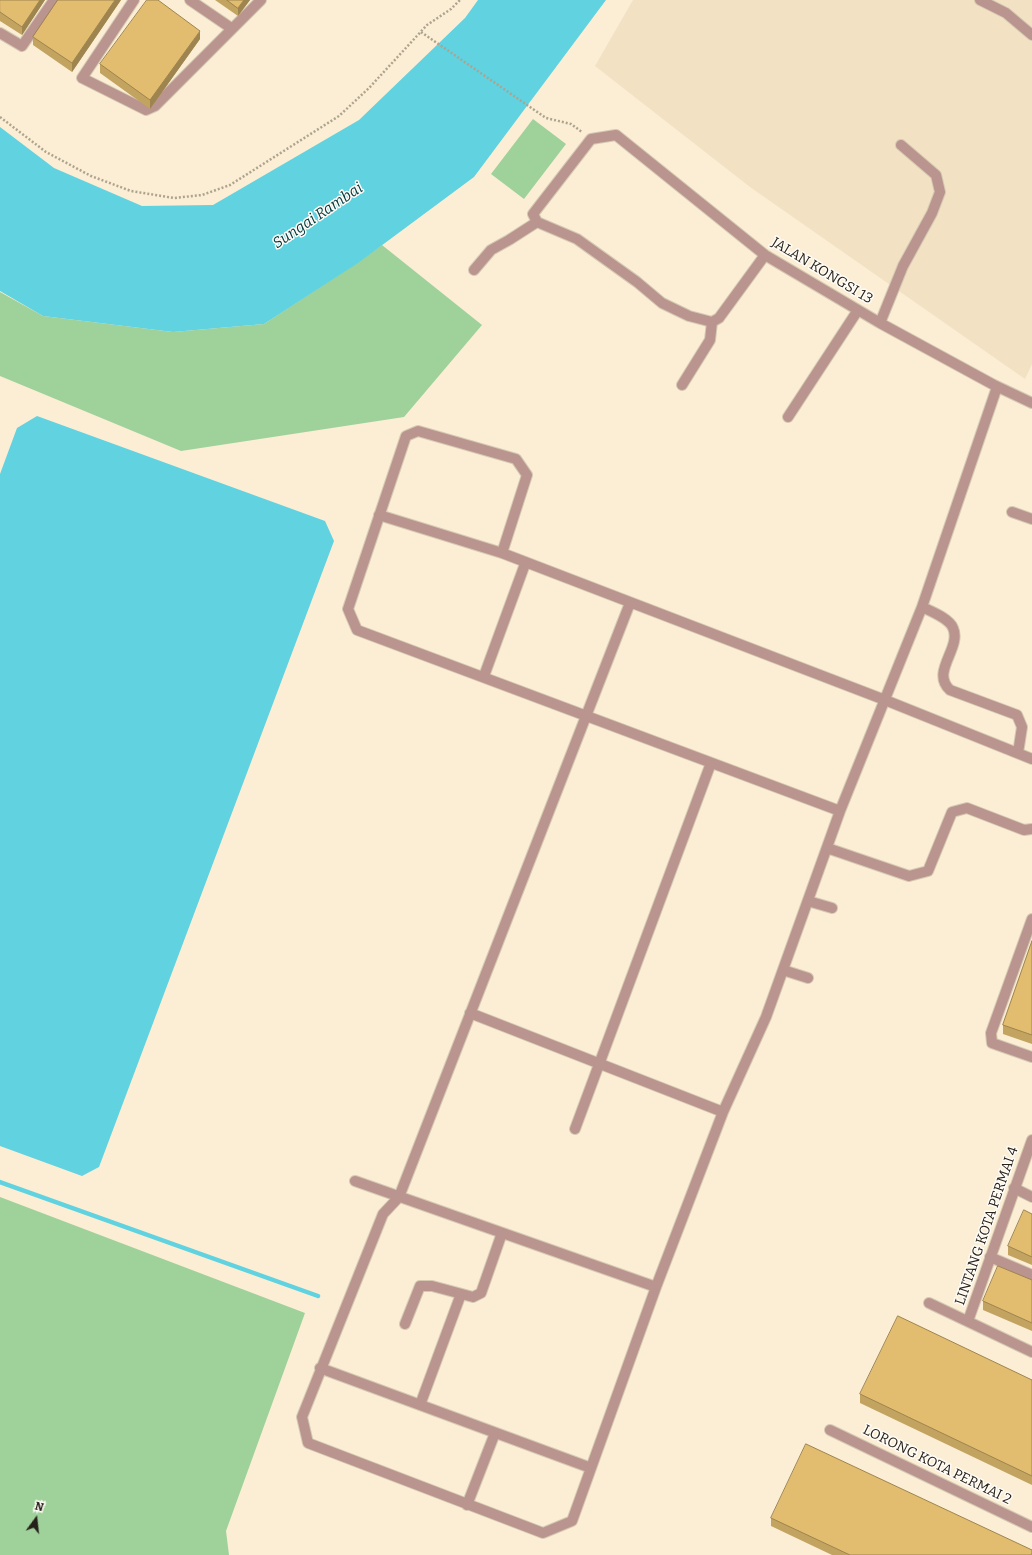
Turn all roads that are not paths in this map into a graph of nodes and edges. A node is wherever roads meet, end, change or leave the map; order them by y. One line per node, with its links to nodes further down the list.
1 (54, 0): 7 (street)
2 (134, 0): 6 (street)
3 (190, 0): 6 (street)
4 (261, 0): 6 (street)
5 (980, 0): 8 (street)
6 (231, 28)
7 (0, 33)
8 (1032, 35)
9 (901, 145): 15 (street)
10 (537, 222): 11 (street, JALAN KONGSI 13); 12 (street); 14 (street)
11 (765, 255): 13 (street, JALAN KONGSI 13); 14 (street)
12 (474, 270)
13 (858, 310): 15 (street, JALAN KONGSI 13); 19 (street)
14 (712, 322): 16 (street)
15 (880, 323): 17 (street, JALAN KONGSI 13)
16 (682, 385)
17 (997, 387): 18 (street, JALAN KONGSI 13); 26 (street)
18 (1032, 403)
19 (788, 417)
20 (1012, 512): 22 (street)
21 (379, 515): 23 (street); 23 (street); 27 (street)
22 (1032, 519)
23 (502, 553): 24 (street)
24 (525, 564): 25 (street); 27 (street)
25 (630, 603): 28 (street); 29 (street)
26 (922, 606): 28 (street); 30 (street)
27 (484, 676): 29 (street)
28 (885, 700): 30 (street); 33 (street)
29 (585, 716): 32 (street); 41 (street)
30 (1018, 753): 31 (street)
31 (1032, 759)
32 (711, 763): 33 (street); 43 (street)
33 (840, 811): 35 (street)
34 (1032, 829): 35 (street)
35 (827, 848): 36 (street)
36 (808, 901): 37 (street); 39 (street)
37 (832, 908)
38 (1032, 919): 42 (street)
39 (783, 970): 40 (street); 44 (street)
40 (808, 978)
41 (470, 1013): 43 (street); 50 (street)
42 (1032, 1056)
43 (599, 1063): 44 (street); 45 (street)
44 (723, 1112): 54 (street)
45 (575, 1129)
46 (1032, 1140): 48 (street, LINTANG KOTA PERMAI 4)
47 (355, 1181): 50 (street)
48 (1014, 1188): 49 (street); 52 (street, LINTANG KOTA PERMAI 4)
49 (1032, 1196)
50 (399, 1197): 51 (street); 60 (street)
51 (502, 1233): 54 (street); 55 (street)
52 (990, 1257): 53 (street); 57 (street, LINTANG KOTA PERMAI 4)
53 (1032, 1275)
54 (656, 1287): 64 (street)
55 (461, 1294): 58 (street); 61 (street)
56 (929, 1303): 57 (street)
57 (968, 1321): 59 (street)
58 (404, 1324)
59 (1032, 1352)
60 (320, 1368): 61 (street); 65 (street)
61 (420, 1405): 63 (street)
62 (830, 1430): 66 (street, LORONG KOTA PERMAI 2)
63 (495, 1433): 64 (street); 65 (street)
64 (591, 1468): 65 (street)
65 (468, 1505)
66 (1032, 1526)

